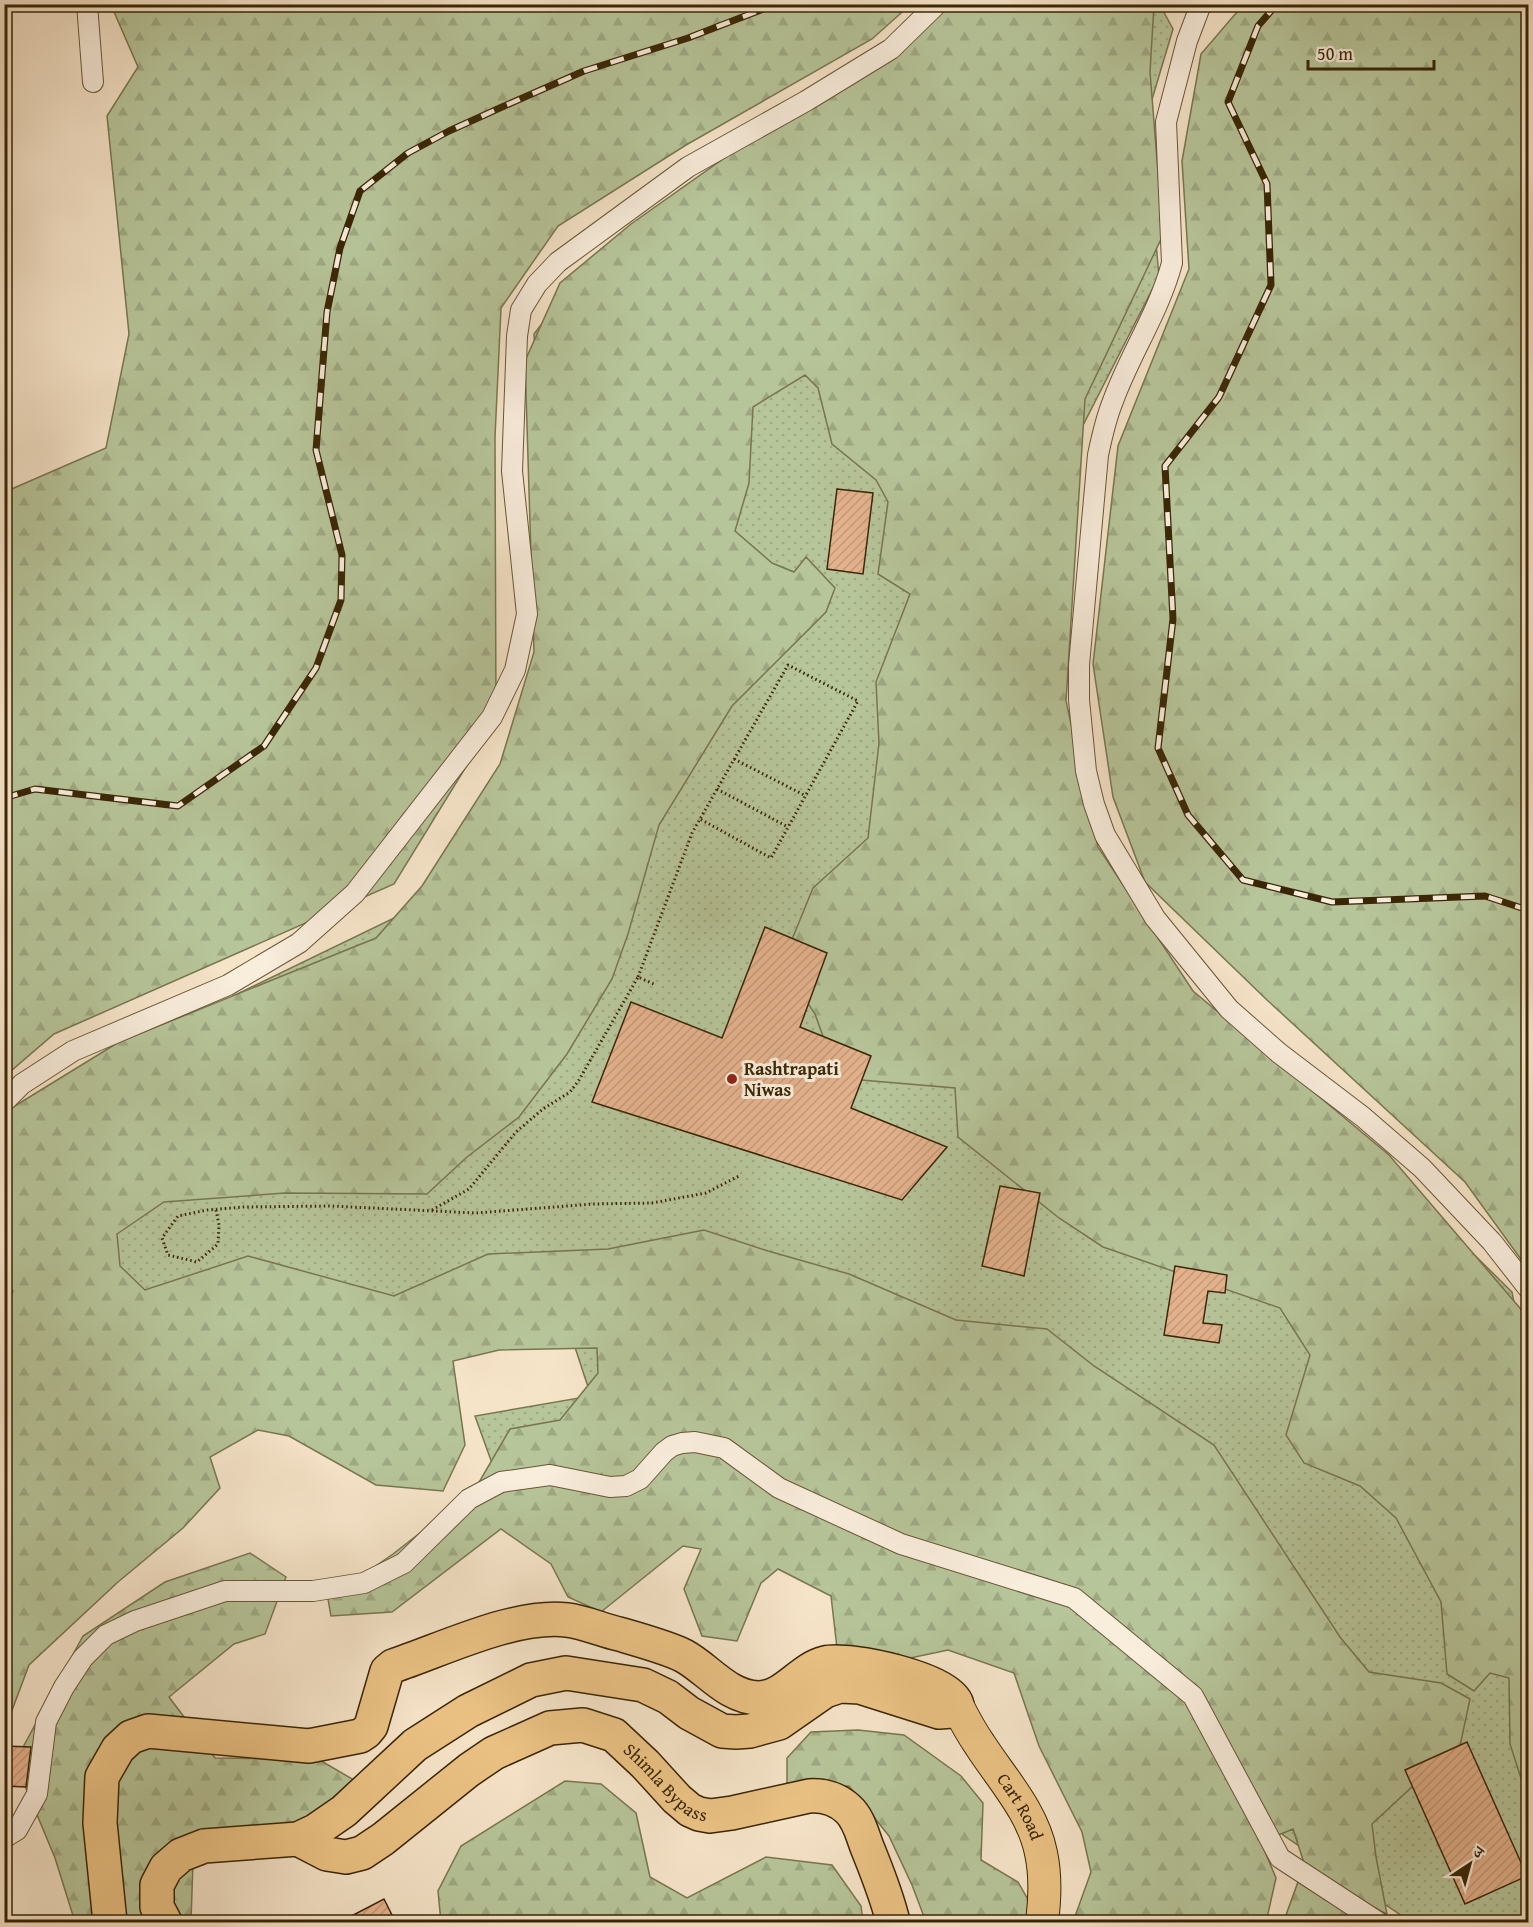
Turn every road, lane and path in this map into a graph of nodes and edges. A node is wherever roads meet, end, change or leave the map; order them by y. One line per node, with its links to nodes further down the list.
1 (87, 4): 4 (street)
2 (937, 4): 12 (street)
3 (1201, 4): 16 (street)
4 (93, 82)
5 (734, 759): 6 (path); 7 (path); 7 (path)
6 (717, 789): 8 (path); 9 (path)
7 (806, 796): 9 (path)
8 (700, 819): 9 (path); 10 (path)
9 (788, 827)
10 (638, 977): 11 (path); 15 (path)
11 (656, 985)
12 (4, 1102)
13 (739, 1176): 15 (path)
14 (216, 1209): 14 (path); 15 (path)
15 (431, 1211)
16 (1528, 1288)
17 (957, 1705): 19 (highway); 20 (highway); 23 (main road, Cart Road)
18 (4, 1838): 24 (street)
19 (298, 1839): 21 (highway); 22 (highway, Shimla Bypass)
20 (110, 1923)
21 (165, 1923)
22 (893, 1923)
23 (1042, 1923)
24 (1378, 1923)

